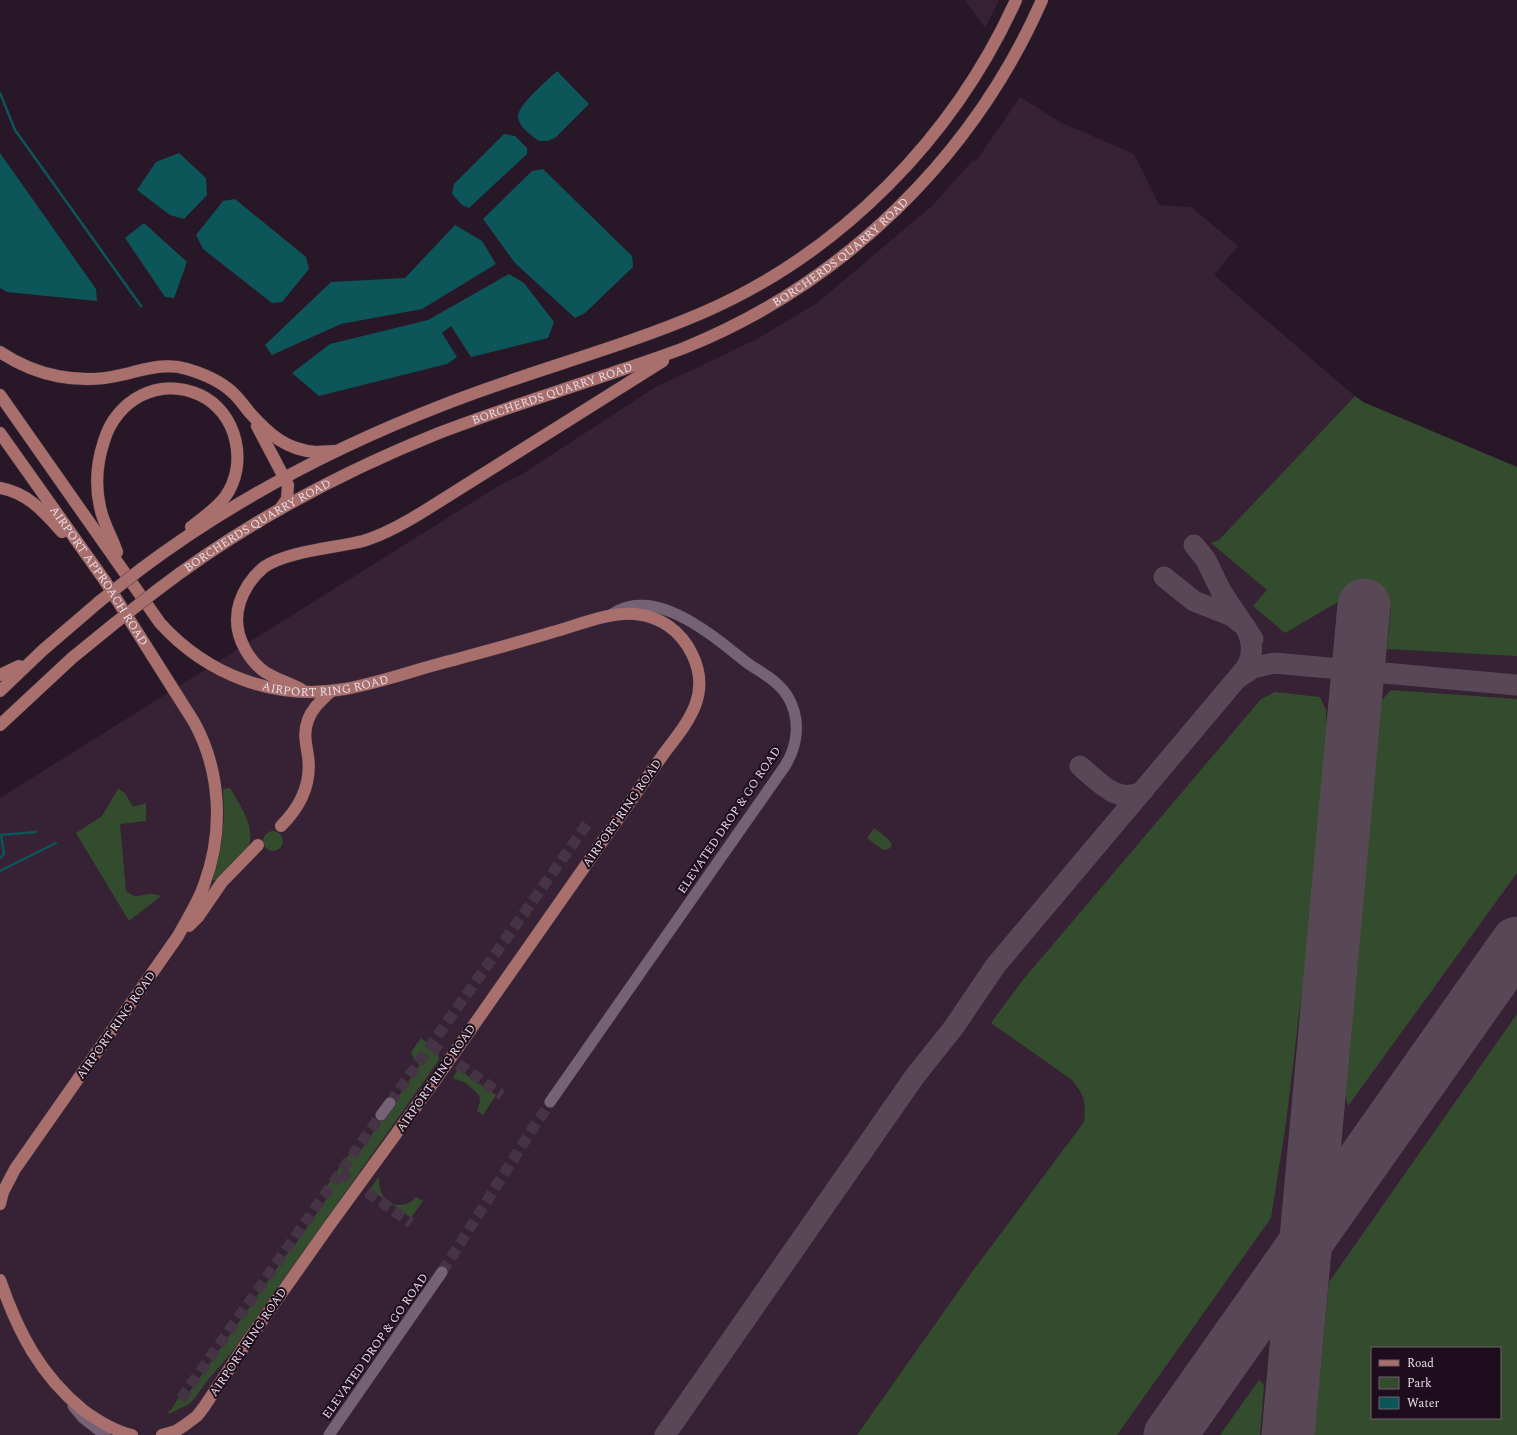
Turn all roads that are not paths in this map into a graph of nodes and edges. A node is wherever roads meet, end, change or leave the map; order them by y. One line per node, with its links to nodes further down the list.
1 (1016, 0): 8 (main road, BORCHERDS QUARRY ROAD)
2 (1042, 0): 3 (main road, BORCHERDS QUARRY ROAD)
3 (682, 349): 11 (main road, BORCHERDS QUARRY ROAD); 21 (main road)
4 (0, 352): 6 (main road)
5 (0, 395): 13 (main road, AIRPORT APPROACH ROAD)
6 (249, 412): 8 (main road); 9 (main road)
7 (0, 433): 14 (main road, AIRPORT APPROACH ROAD)
8 (339, 450): 9 (main road, BORCHERDS QUARRY ROAD)
9 (285, 478): 11 (main road); 12 (main road, BORCHERDS QUARRY ROAD)
10 (0, 488): 14 (main road)
11 (276, 512): 23 (main road, BORCHERDS QUARRY ROAD, bridge)
12 (156, 558): 13 (main road); 17 (main road, BORCHERDS QUARRY ROAD, bridge)
13 (124, 570): 15 (main road, AIRPORT APPROACH ROAD)
14 (105, 581): 22 (main road, AIRPORT APPROACH ROAD)
15 (150, 610): 21 (main road, AIRPORT RING ROAD)
16 (611, 615): 20 (main road, AIRPORT RING ROAD); 27 (street, ELEVATED DROP & GO ROAD); 37 (main road, AIRPORT RING ROAD)
17 (51, 643): 18 (main road); 19 (main road, BORCHERDS QUARRY ROAD)
18 (0, 676)
19 (0, 691)
20 (331, 691): 21 (main road, AIRPORT RING ROAD); 24 (main road)
21 (305, 692)
22 (194, 722): 26 (main road, AIRPORT RING ROAD)
23 (0, 725)
24 (281, 826)
25 (258, 845): 26 (main road)
26 (178, 936): 30 (main road, AIRPORT RING ROAD)
27 (550, 1102)
28 (390, 1103): 29 (street)
29 (381, 1115)
30 (0, 1204)
31 (442, 1272): 38 (street, ELEVATED DROP & GO ROAD)
32 (0, 1280): 33 (main road)
33 (3, 1294): 34 (main road)
34 (66, 1395): 35 (street); 36 (main road)
35 (105, 1435)
36 (132, 1435)
37 (162, 1435)
38 (329, 1435)

